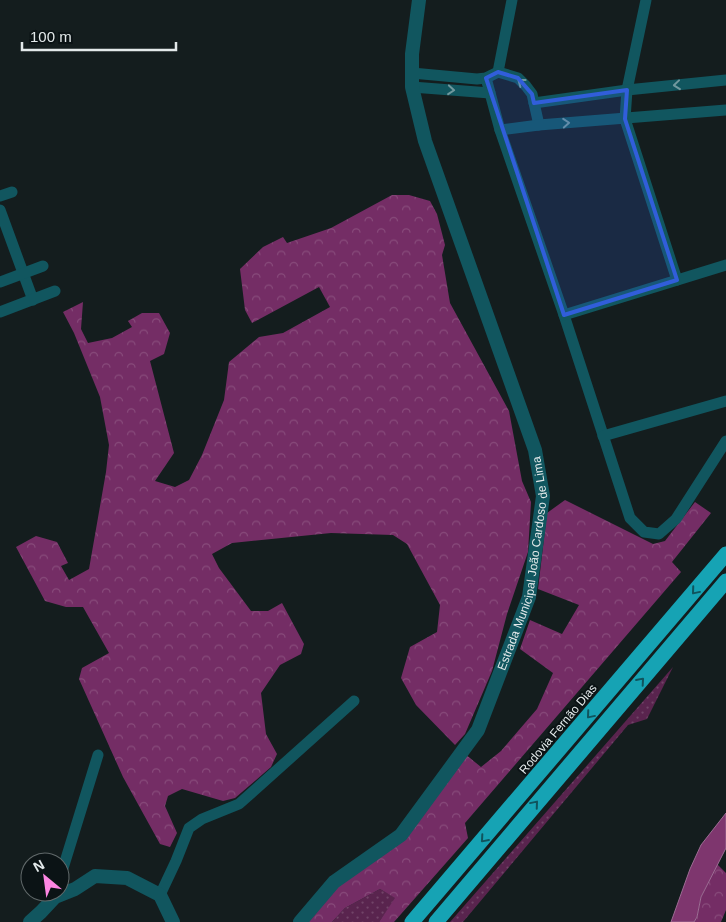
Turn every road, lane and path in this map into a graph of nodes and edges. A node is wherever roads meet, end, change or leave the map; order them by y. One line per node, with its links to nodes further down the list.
1 (419, 0): 5 (street, Estrada Municipal João Cardoso de Lima)
2 (512, 0): 4 (street)
3 (646, 0): 9 (street)
4 (498, 72): 6 (street); 11 (street, one-way to 4)
5 (412, 73): 6 (street); 8 (street, Estrada Municipal João Cardoso de Lima)
6 (486, 78): 10 (street)
7 (726, 80): 9 (street, one-way to 9)
8 (412, 87): 10 (street, one-way to 10); 41 (street, Estrada Municipal João Cardoso de Lima)
9 (627, 90): 11 (street); 13 (street)
10 (490, 93): 15 (street)
11 (534, 103): 14 (street)
12 (726, 110): 13 (street)
13 (626, 119): 14 (street, one-way to 13); 22 (street)
14 (538, 125): 15 (street)
15 (500, 130): 27 (street)
16 (12, 192): 17 (street)
17 (0, 196)
18 (0, 210): 21 (street)
19 (726, 265): 22 (street)
20 (43, 266): 21 (street)
21 (24, 273): 23 (street); 25 (street)
22 (677, 280): 27 (street)
23 (0, 282)
24 (55, 291): 25 (street)
25 (33, 300): 26 (street)
26 (0, 312)
27 (564, 315): 29 (street)
28 (726, 401): 29 (street)
29 (602, 436): 30 (street)
30 (726, 441)
31 (726, 554): 42 (highway, Rodovia Fernão Dias, one-way to 42)
32 (726, 581): 43 (highway, one-way to 32)
33 (354, 701): 37 (street)
34 (98, 755): 35 (street)
35 (68, 852)
36 (70, 890): 37 (street)
37 (160, 895): 40 (street)
38 (50, 902): 39 (street)
39 (30, 922)
40 (173, 922)
41 (300, 922)
42 (412, 922)
43 (436, 922)

